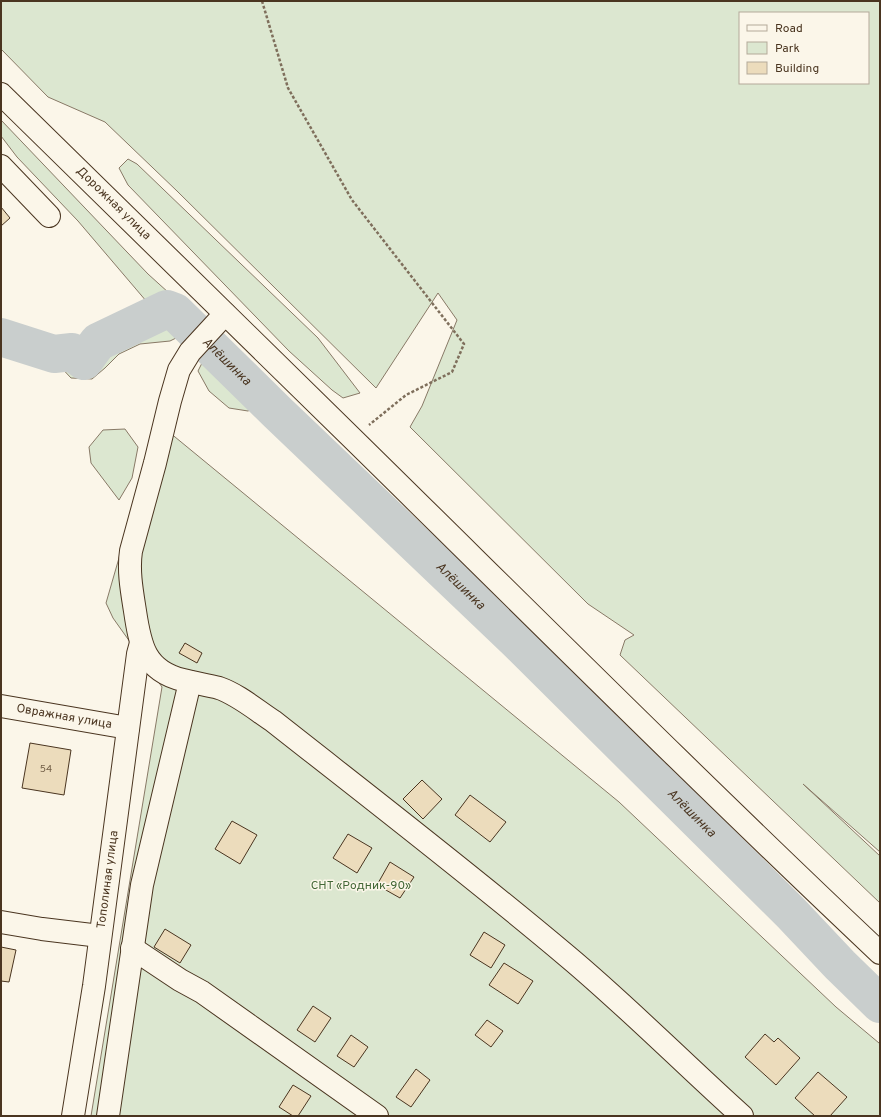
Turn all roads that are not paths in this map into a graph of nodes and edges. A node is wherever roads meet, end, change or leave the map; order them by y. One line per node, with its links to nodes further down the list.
1 (1, 94): 4 (street, Дорожная улица)
2 (1, 166): 3 (street)
3 (49, 216)
4 (225, 314): 5 (street); 12 (street, Дорожная улица)
5 (141, 643): 6 (street); 8 (street, Тополиная улица)
6 (190, 682): 11 (street); 16 (street)
7 (1, 706): 8 (street, Овражная улица)
8 (128, 728): 10 (street, Тополиная улица)
9 (1, 922): 10 (street)
10 (100, 936): 13 (street, Тополиная улица)
11 (132, 948): 14 (street); 15 (street)
12 (880, 953)
13 (73, 1116)
14 (108, 1116)
15 (378, 1116)
16 (742, 1116)

